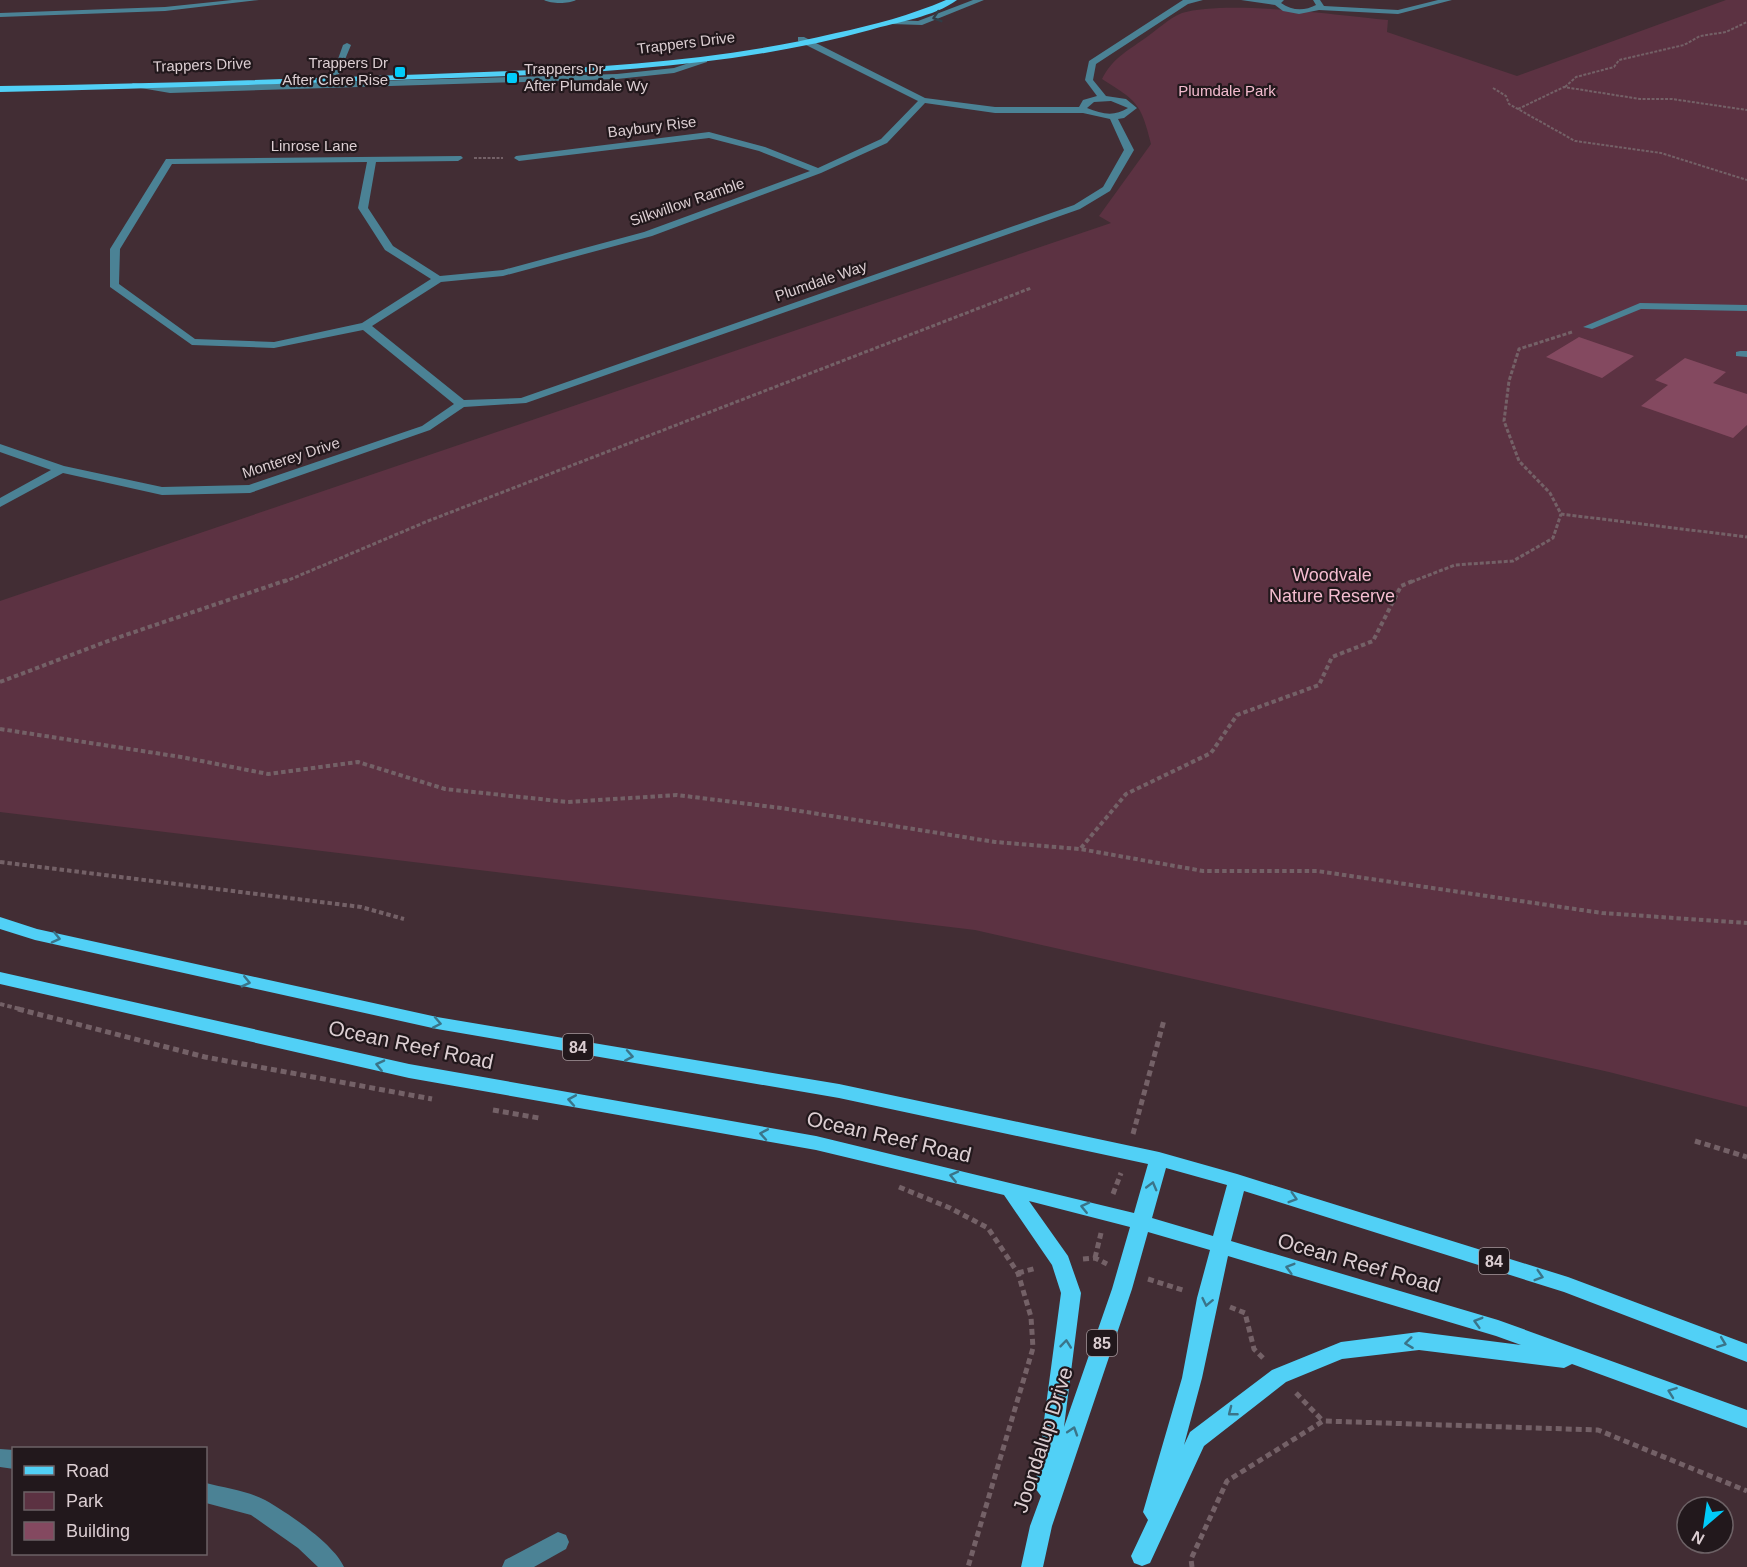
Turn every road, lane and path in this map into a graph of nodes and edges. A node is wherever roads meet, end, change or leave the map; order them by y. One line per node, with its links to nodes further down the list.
1 (255, 0): 13 (street)
2 (548, 0): 3 (street)
3 (572, 0)
4 (936, 0): 16 (main road, Trappers Drive)
5 (953, 0): 14 (main road, Trappers Drive)
6 (980, 0): 14 (street, Trappers Drive, one-way to 14)
7 (1199, 0): 24 (street)
8 (1245, 0): 11 (street)
9 (1314, 0): 12 (street)
10 (1448, 0): 12 (street)
11 (1278, 1): 12 (street)
12 (1320, 8)
13 (0, 15)
14 (891, 22): 16 (main road, Trappers Drive)
15 (1747, 22): 22 (path)
16 (804, 41): 18 (main road, Trappers Drive); 19 (main road, Trappers Drive); 25 (street)
17 (346, 45): 19 (street)
18 (704, 60): 21 (street, Trappers Drive)
19 (335, 74): 20 (main road, Trappers Drive)
20 (1, 86): 21 (main road, Trappers Drive)
21 (133, 86)
22 (1564, 87): 26 (path); 28 (path)
23 (1493, 88): 26 (path)
24 (1103, 98): 27 (street); 29 (street)
25 (923, 100): 27 (street); 33 (street, Silkwillow Ramble)
26 (1517, 109): 34 (path)
27 (1084, 110): 29 (street)
28 (1747, 110)
29 (1113, 117): 40 (street, Plumdale Way)
30 (458, 158): 31 (path); 32 (street, Linrose Lane)
31 (519, 158): 33 (street, Baybury Rise)
32 (372, 160): 35 (street); 38 (street, Linrose Lane)
33 (818, 171): 35 (street, Silkwillow Ramble)
34 (1747, 180)
35 (438, 279): 38 (street)
36 (1031, 288): 46 (path)
37 (1747, 308): 39 (street)
38 (365, 326): 40 (street)
39 (1588, 327): 44 (path)
40 (461, 404): 42 (street, Monterey Drive)
41 (0, 448): 42 (street, Monterey Drive)
42 (60, 469): 43 (street)
43 (0, 503)
44 (1562, 514): 45 (path); 48 (path)
45 (1747, 537)
46 (0, 682)
47 (0, 729): 48 (path)
48 (1080, 849): 52 (path)
49 (0, 862): 50 (path)
50 (404, 919)
51 (0, 923): 62 (main road, Ocean Reef Road / 84, one-way to 62)
52 (1747, 923)
53 (0, 978): 65 (main road, Ocean Reef Road, one-way to 53)
54 (0, 1004): 56 (path)
55 (1164, 1020): 59 (path)
56 (434, 1100)
57 (488, 1109): 58 (path)
58 (541, 1119)
59 (1136, 1126)
60 (1695, 1141): 61 (path)
61 (1747, 1157)
62 (1159, 1159): 63 (main road, Ocean Reef Road / 84); 66 (main road, Joondalup Drive / 85, one-way to 62)
63 (1237, 1181): 67 (main road); 68 (main road, Ocean Reef Road / 84, one-way to 68)
64 (892, 1184): 78 (path)
65 (1011, 1190): 66 (main road, Ocean Reef Road, one-way to 65); 73 (main road, one-way to 65)
66 (1142, 1222): 67 (main road, Ocean Reef Road); 73 (main road, Joondalup Drive / 85, one-way to 66)
67 (1222, 1245): 69 (main road, Ocean Reef Road, one-way to 67); 75 (main road, one-way to 75)
68 (1747, 1353)
69 (1592, 1362): 70 (main road, Ocean Reef Road, one-way to 69); 75 (main road, one-way to 75)
70 (1747, 1419)
71 (1747, 1491): 80 (path)
72 (207, 1493): 76 (street)
73 (1041, 1527): 79 (main road, Joondalup Drive / 85)
74 (558, 1542): 77 (street)
75 (1141, 1562)
76 (333, 1567)
77 (513, 1567)
78 (968, 1567)
79 (1032, 1567)
80 (1192, 1567)

